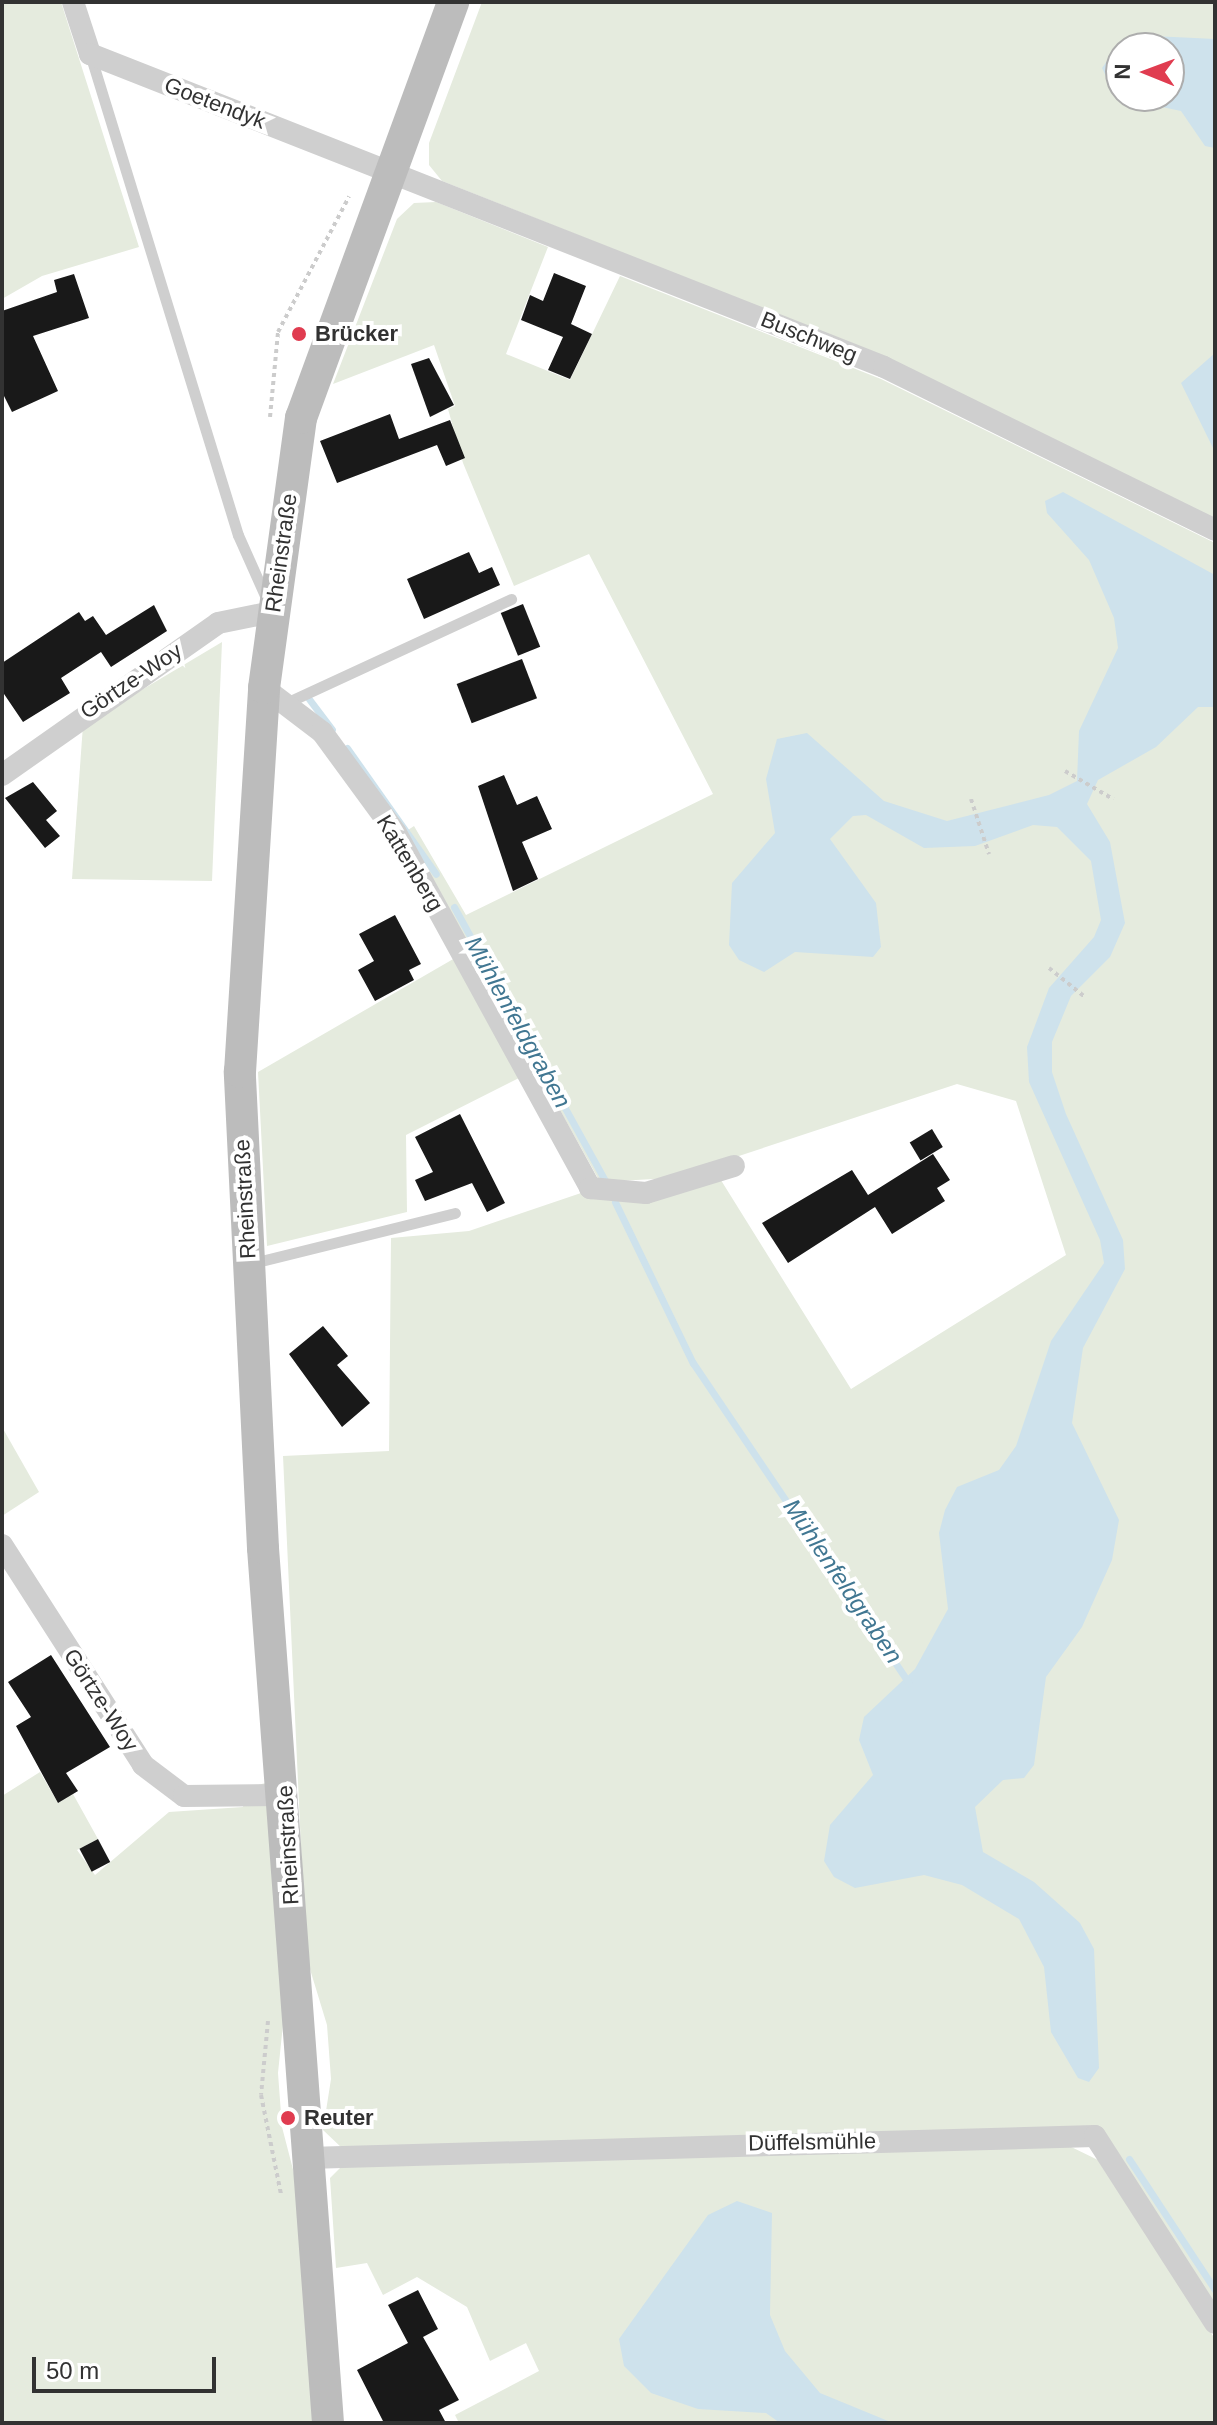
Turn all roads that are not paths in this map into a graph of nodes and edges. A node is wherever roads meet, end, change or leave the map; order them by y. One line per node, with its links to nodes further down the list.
1 (73, 2): 3 (street)
2 (453, 2): 4 (main road, Rheinstraße)
3 (90, 54): 4 (street, Goetendyk); 7 (lane)
4 (390, 172): 5 (street, Buschweg); 7 (main road, Rheinstraße)
5 (1215, 530)
6 (511, 599): 8 (lane)
7 (272, 612): 8 (main road, Rheinstraße); 9 (street, Görtze-Woy)
8 (275, 695): 10 (street, Kattenberg); 12 (main road, Rheinstraße)
9 (2, 775)
10 (734, 1166)
11 (455, 1213): 12 (lane)
12 (249, 1264): 14 (main road, Rheinstraße)
13 (2, 1545): 14 (street, Görtze-Woy)
14 (286, 1795): 15 (main road, Rheinstraße)
15 (308, 2158): 16 (street, Düffelsmühle); 17 (main road, Rheinstraße)
16 (1215, 2323)
17 (328, 2423)

